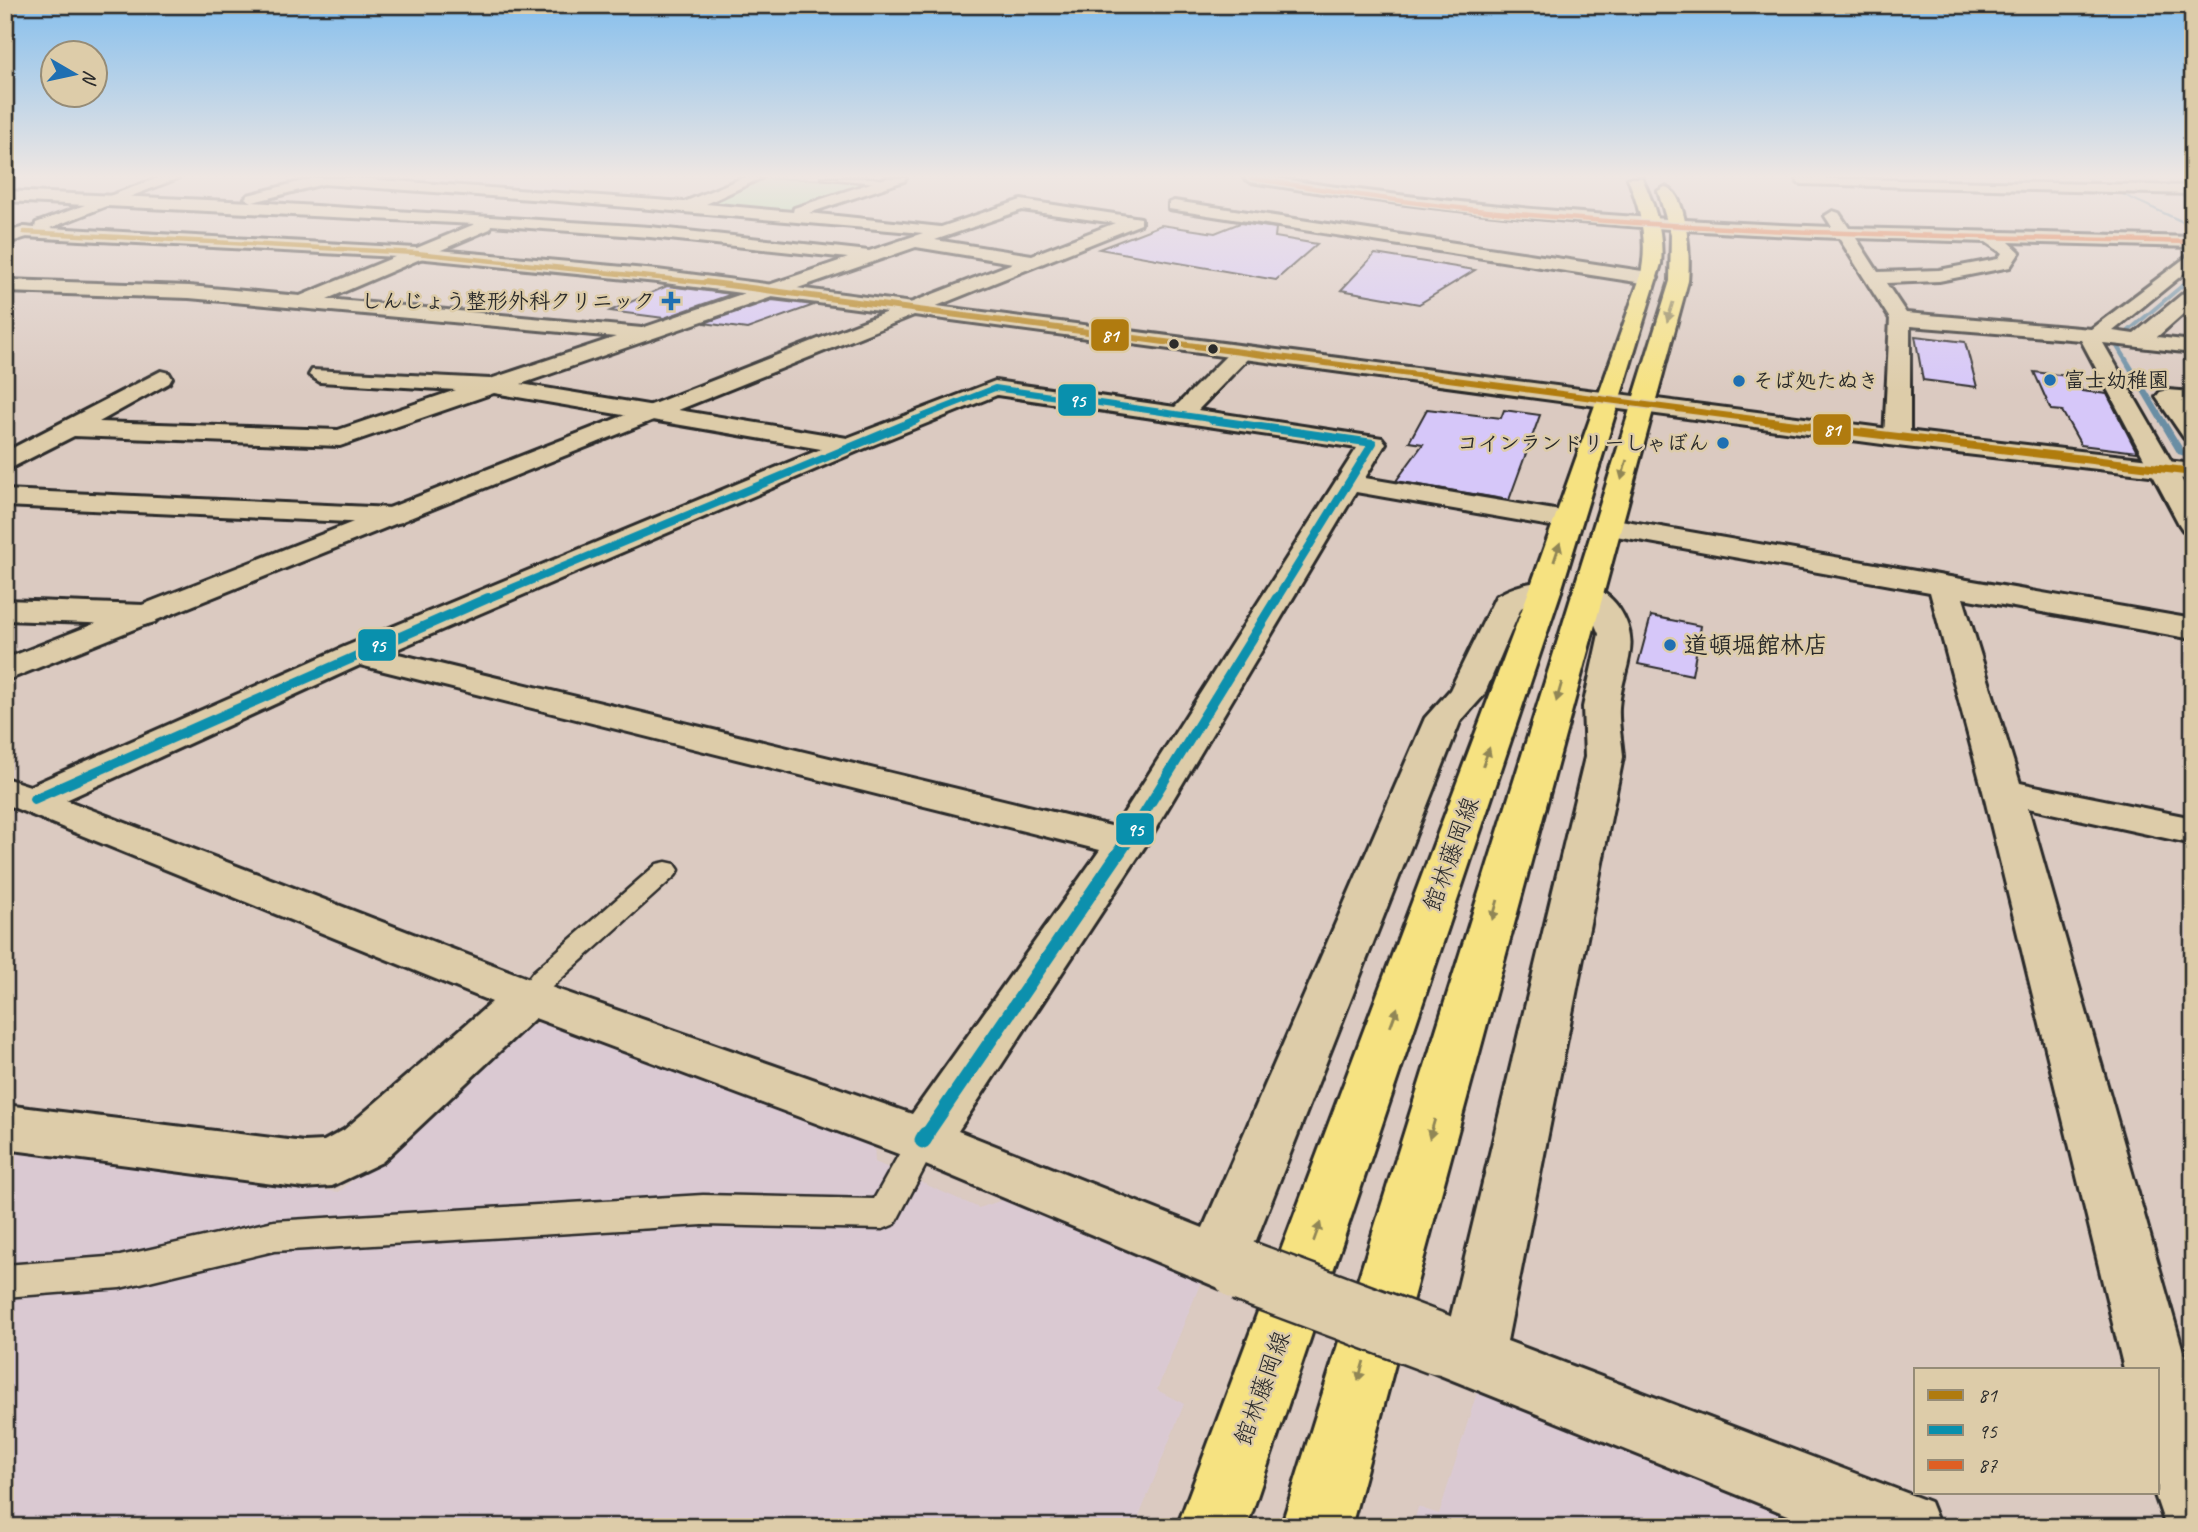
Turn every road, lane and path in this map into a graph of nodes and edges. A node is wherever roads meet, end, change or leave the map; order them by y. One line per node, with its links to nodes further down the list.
1 (351, 249): 13 (street)
2 (425, 249): 13 (street)
3 (821, 249): 15 (street)
4 (892, 249): 15 (street)
5 (962, 249): 17 (street)
6 (1064, 249): 17 (street)
7 (1456, 249): 14 (street)
8 (1488, 249): 14 (street)
9 (1654, 249): 19 (main road, 館林藤岡線)
10 (1683, 249): 36 (main road, 館林藤岡線, one-way to 36)
11 (1855, 249): 18 (street)
12 (2008, 249): 18 (street)
13 (416, 253): 21 (street); 22 (street)
14 (1485, 253): 19 (street)
15 (873, 256): 21 (street)
16 (2193, 257): 27 (street)
17 (1036, 261): 24 (street)
18 (1873, 277): 25 (street)
19 (1648, 278): 35 (main road, 館林藤岡線)
20 (5, 286): 22 (street)
21 (776, 290): 24 (street); 26 (street)
22 (302, 302): 26 (street)
23 (2188, 303): 28 (street)
24 (912, 309): 30 (street); 37 (street)
25 (1900, 319): 27 (street); 41 (street)
26 (646, 333): 33 (street)
27 (2094, 335): 28 (street); 44 (street)
28 (2139, 341): 29 (street)
29 (2193, 346)
30 (1243, 352): 35 (street); 38 (street)
31 (320, 375): 33 (street)
32 (161, 378): 39 (street)
33 (494, 386): 37 (street); 39 (street)
34 (2193, 399): 40 (street)
35 (1607, 400): 36 (street); 49 (main road, 館林藤岡線)
36 (1642, 405): 41 (street); 51 (main road, 館林藤岡線, one-way to 51)
37 (648, 413): 42 (street); 48 (street)
38 (1182, 414): 42 (street); 46 (street)
39 (69, 428): 43 (street)
40 (2193, 433)
41 (1897, 438): 44 (street)
42 (849, 446): 57 (street)
43 (5, 463)
44 (2161, 469): 45 (street); 50 (street)
45 (2193, 472)
46 (1349, 483): 49 (street); 62 (street)
47 (5, 498): 48 (street)
48 (392, 516): 55 (street)
49 (1568, 520): 53 (main road, 館林藤岡線, one-way to 49)
50 (2193, 524)
51 (1609, 527): 52 (street); 53 (main road, 館林藤岡線)
52 (1944, 587): 56 (street); 59 (street)
53 (1566, 593): 67 (street); 69 (street); 73 (main road, 館林藤岡線, one-way to 53); 74 (main road, 館林藤岡線, one-way to 74)
54 (5, 610): 55 (street)
55 (144, 615): 58 (street)
56 (2193, 629)
57 (356, 654): 60 (street); 62 (street)
58 (5, 671)
59 (2003, 791): 61 (street); 70 (street)
60 (20, 795): 64 (street)
61 (2193, 831)
62 (1126, 843): 66 (street)
63 (666, 870): 64 (lane)
64 (528, 997): 65 (street); 66 (street)
65 (5, 1127)
66 (923, 1140): 67 (street); 68 (lane)
67 (1231, 1265): 69 (street, bridge)
68 (5, 1280)
69 (1455, 1350): 75 (street)
70 (2156, 1368)
71 (2160, 1384): 72 (street)
72 (2193, 1509)
73 (1212, 1527)
74 (1316, 1527)
75 (1905, 1527)

